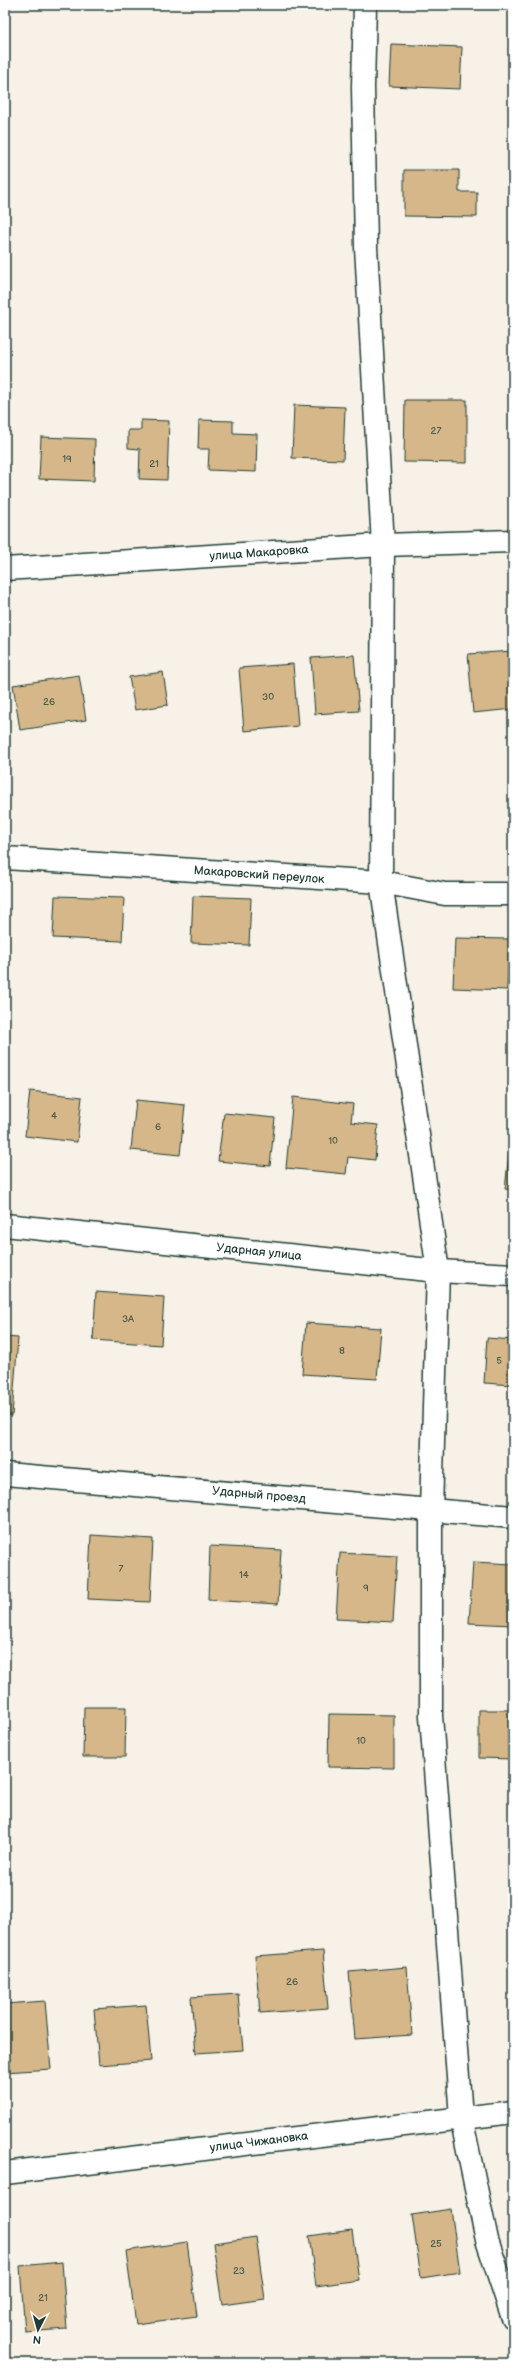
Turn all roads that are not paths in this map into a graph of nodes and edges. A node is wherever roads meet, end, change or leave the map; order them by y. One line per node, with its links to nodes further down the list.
1 (365, 5): 3 (street)
2 (513, 541): 3 (street, улица Макаровка)
3 (383, 545): 4 (street, улица Макаровка); 6 (street)
4 (5, 569)
5 (5, 858): 6 (street, Макаровский переулок)
6 (381, 882): 7 (street, Макаровский переулок); 9 (street)
7 (513, 894)
8 (5, 1225): 9 (street, Ударная улица)
9 (438, 1271): 10 (street, Ударная улица); 12 (street)
10 (513, 1275)
11 (5, 1474): 12 (street, Ударный проезд)
12 (431, 1510): 13 (street, Ударный проезд); 15 (street)
13 (513, 1517)
14 (513, 2112): 15 (street, улица Чижановка)
15 (460, 2117): 16 (street, улица Чижановка); 17 (street)
16 (5, 2173)
17 (513, 2318)

